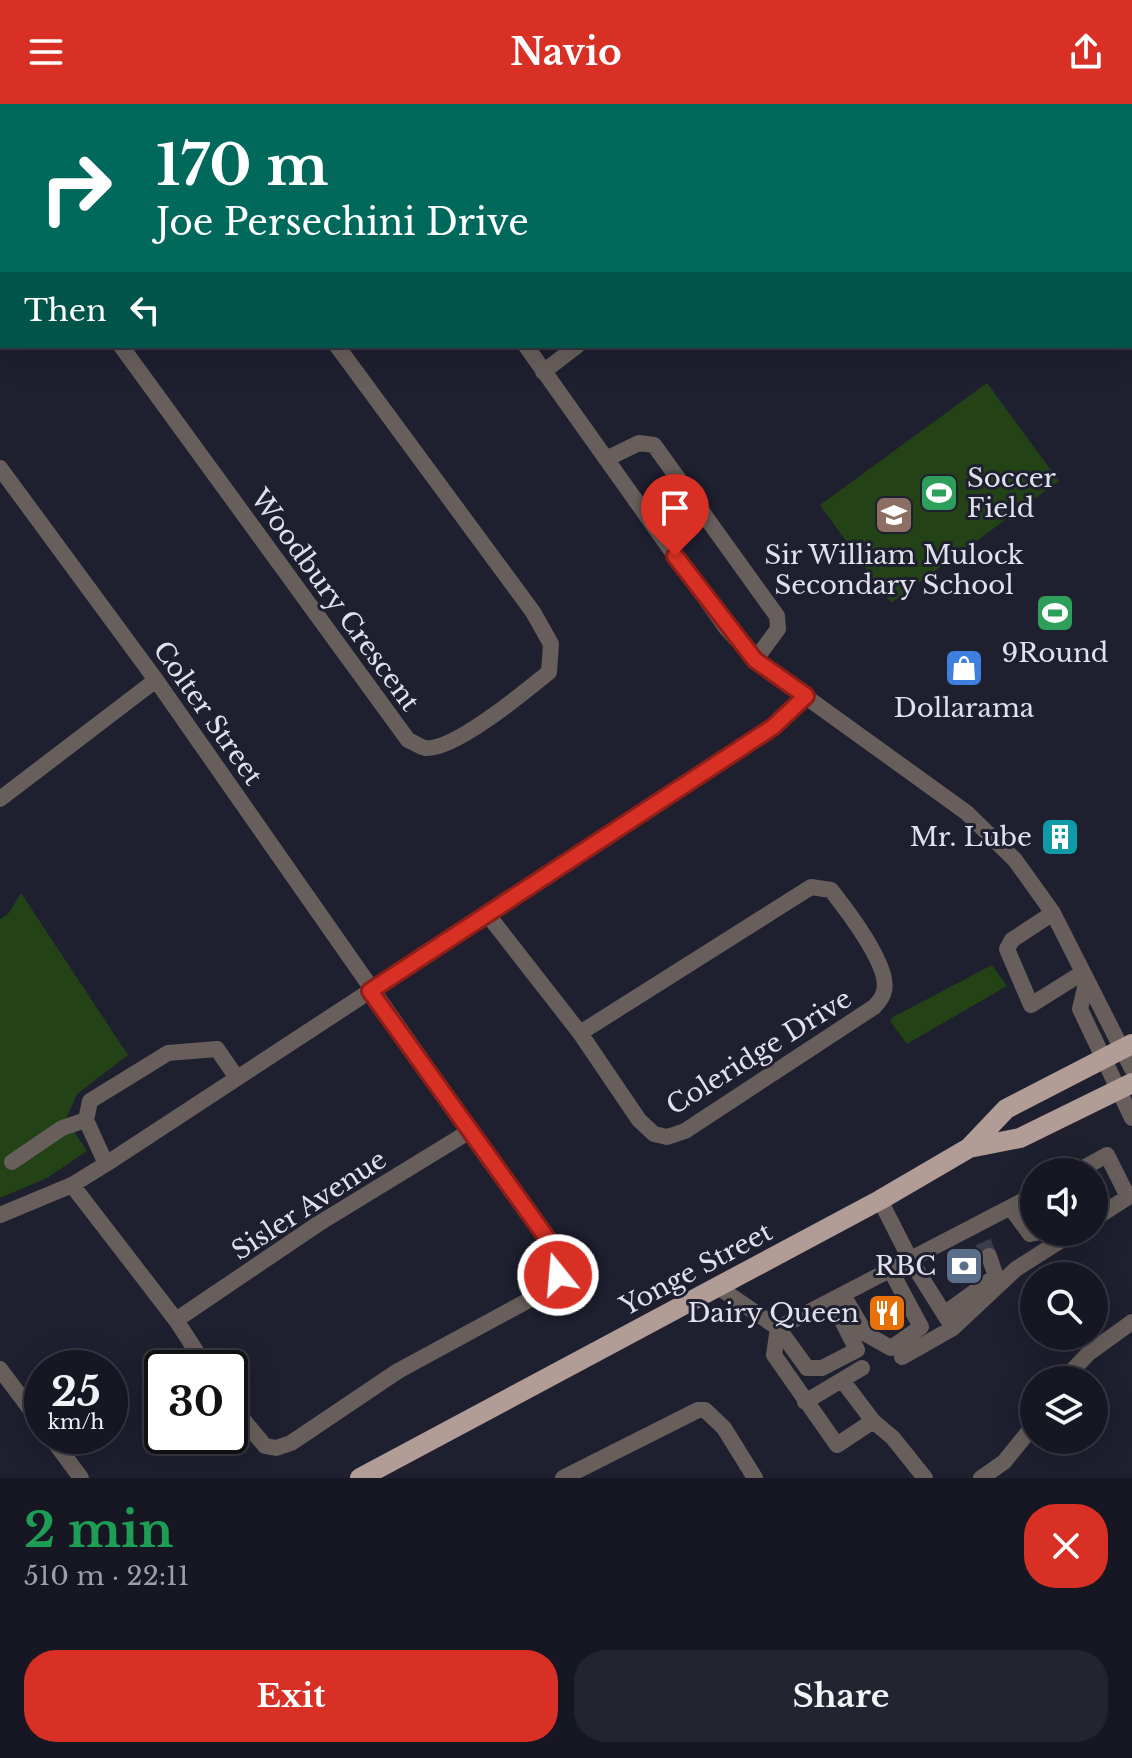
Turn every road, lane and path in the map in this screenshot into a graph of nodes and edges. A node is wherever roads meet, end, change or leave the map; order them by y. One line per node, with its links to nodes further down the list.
1 (122, 348): 2 (street, Woodbury Crescent)
2 (338, 348)
3 (527, 348): 5 (street)
4 (574, 348): 5 (street)
5 (543, 372): 6 (street)
6 (606, 459): 8 (street); 8 (street)
7 (0, 468): 9 (street, Colter Street)
8 (755, 660): 10 (street)
9 (156, 680): 11 (street); 15 (street, Colter Street)
10 (806, 696): 12 (street); 13 (street)
11 (0, 799)
12 (1053, 913): 14 (street); 14 (street)
13 (488, 915): 15 (street); 16 (street, Coleridge Drive)
14 (1084, 978): 17 (street); 18 (street)
15 (370, 991): 20 (street); 24 (street, Colter Street)
16 (580, 1033): 16 (street, Coleridge Drive)
17 (1129, 1047): 18 (main road, Yonge Street); 19 (street)
18 (1105, 1061): 21 (street); 25 (main road, Yonge Street)
19 (1132, 1069)
20 (237, 1078): 23 (street); 28 (street)
21 (1125, 1086): 22 (street); 25 (main road, Yonge Street)
22 (1132, 1118)
23 (86, 1120): 27 (street); 28 (street)
24 (470, 1131): 44 (street, Sisler Avenue); 57 (street, Colter Street)
25 (969, 1148): 31 (main road, Yonge Street)
26 (1102, 1158): 30 (street)
27 (12, 1162)
28 (106, 1164): 29 (street)
29 (72, 1185): 36 (street); 44 (street)
30 (1128, 1193): 32 (street); 35 (street)
31 (880, 1200): 40 (street); 42 (main road, Yonge Street)
32 (1108, 1201)
33 (1020, 1203): 34 (street)
34 (1011, 1208): 37 (street); 38 (street)
35 (1108, 1208)
36 (0, 1215)
37 (1020, 1224)
38 (982, 1242): 40 (street); 45 (street)
39 (1052, 1246): 45 (street)
40 (911, 1261): 41 (street); 45 (street)
41 (891, 1271): 43 (street); 43 (street)
42 (718, 1287): 47 (street); 61 (main road, Yonge Street)
43 (838, 1298): 47 (street); 47 (street)
44 (176, 1320): 48 (street)
45 (948, 1321): 49 (street)
46 (1132, 1322): 50 (street)
47 (778, 1328): 55 (street)
48 (195, 1350)
49 (902, 1357)
50 (1076, 1366)
51 (862, 1368): 53 (street)
52 (0, 1369): 54 (street)
53 (842, 1380): 55 (street); 56 (street)
54 (24, 1401)
55 (805, 1402): 56 (street)
56 (873, 1421): 64 (street)
57 (248, 1426)
58 (1020, 1442): 65 (street)
59 (63, 1454): 60 (street)
60 (81, 1478)
61 (360, 1478)
62 (563, 1478): 63 (street)
63 (755, 1478)
64 (925, 1478)
65 (981, 1478)

